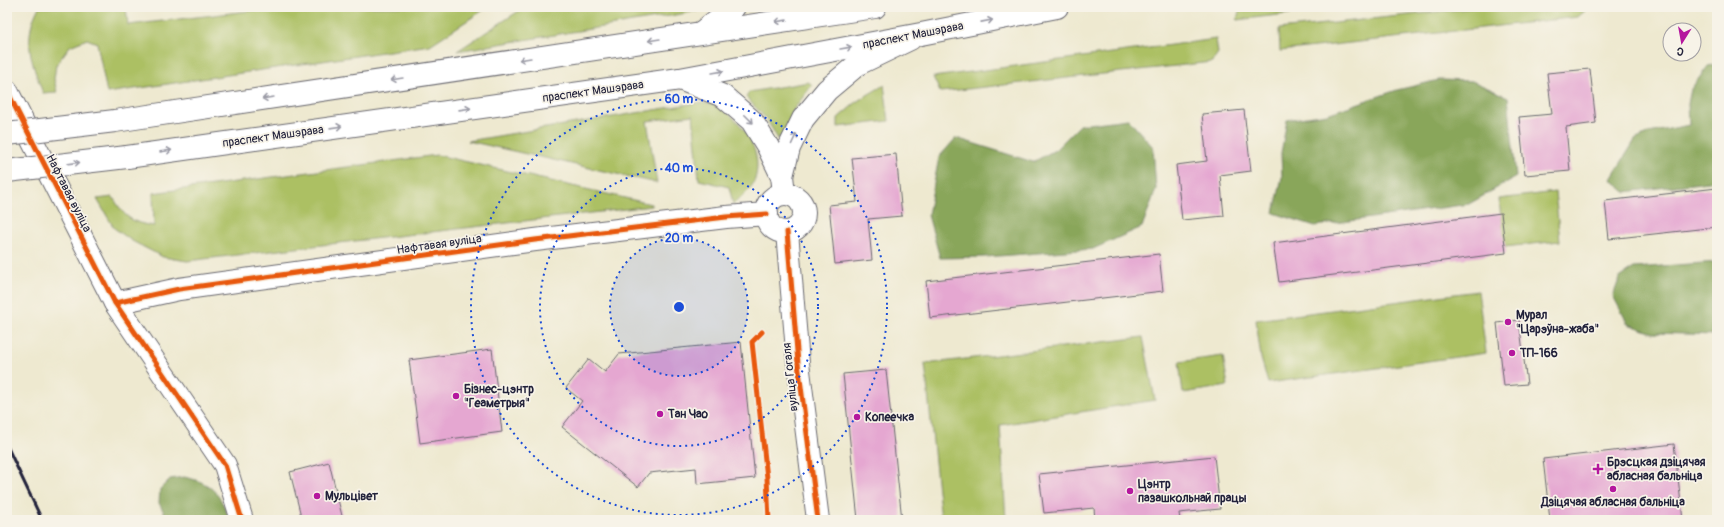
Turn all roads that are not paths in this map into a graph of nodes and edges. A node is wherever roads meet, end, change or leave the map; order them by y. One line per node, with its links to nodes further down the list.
1 (734, 7): 4 (street)
2 (875, 7): 4 (street, one-way to 4)
3 (1057, 7): 5 (street, праспект Машэрава, one-way to 3)
4 (702, 32): 8 (street, one-way to 8, bridge)
5 (921, 34): 6 (street, праспект Машэрава, one-way to 5); 10 (street, one-way to 5)
6 (680, 78): 9 (street, праспект Машэрава, one-way to 6, bridge); 10 (street, one-way to 10)
7 (7, 91): 13 (street, Нафтавая вуліца)
8 (7, 134)
9 (7, 171)
10 (783, 185): 11 (street); 12 (street)
11 (766, 214): 12 (street); 13 (street, Нафтавая вуліца)
12 (787, 232): 15 (street, вуліца Гогаля)
13 (115, 303): 14 (street, Нафтавая вуліца)
14 (242, 520)
15 (818, 520)

